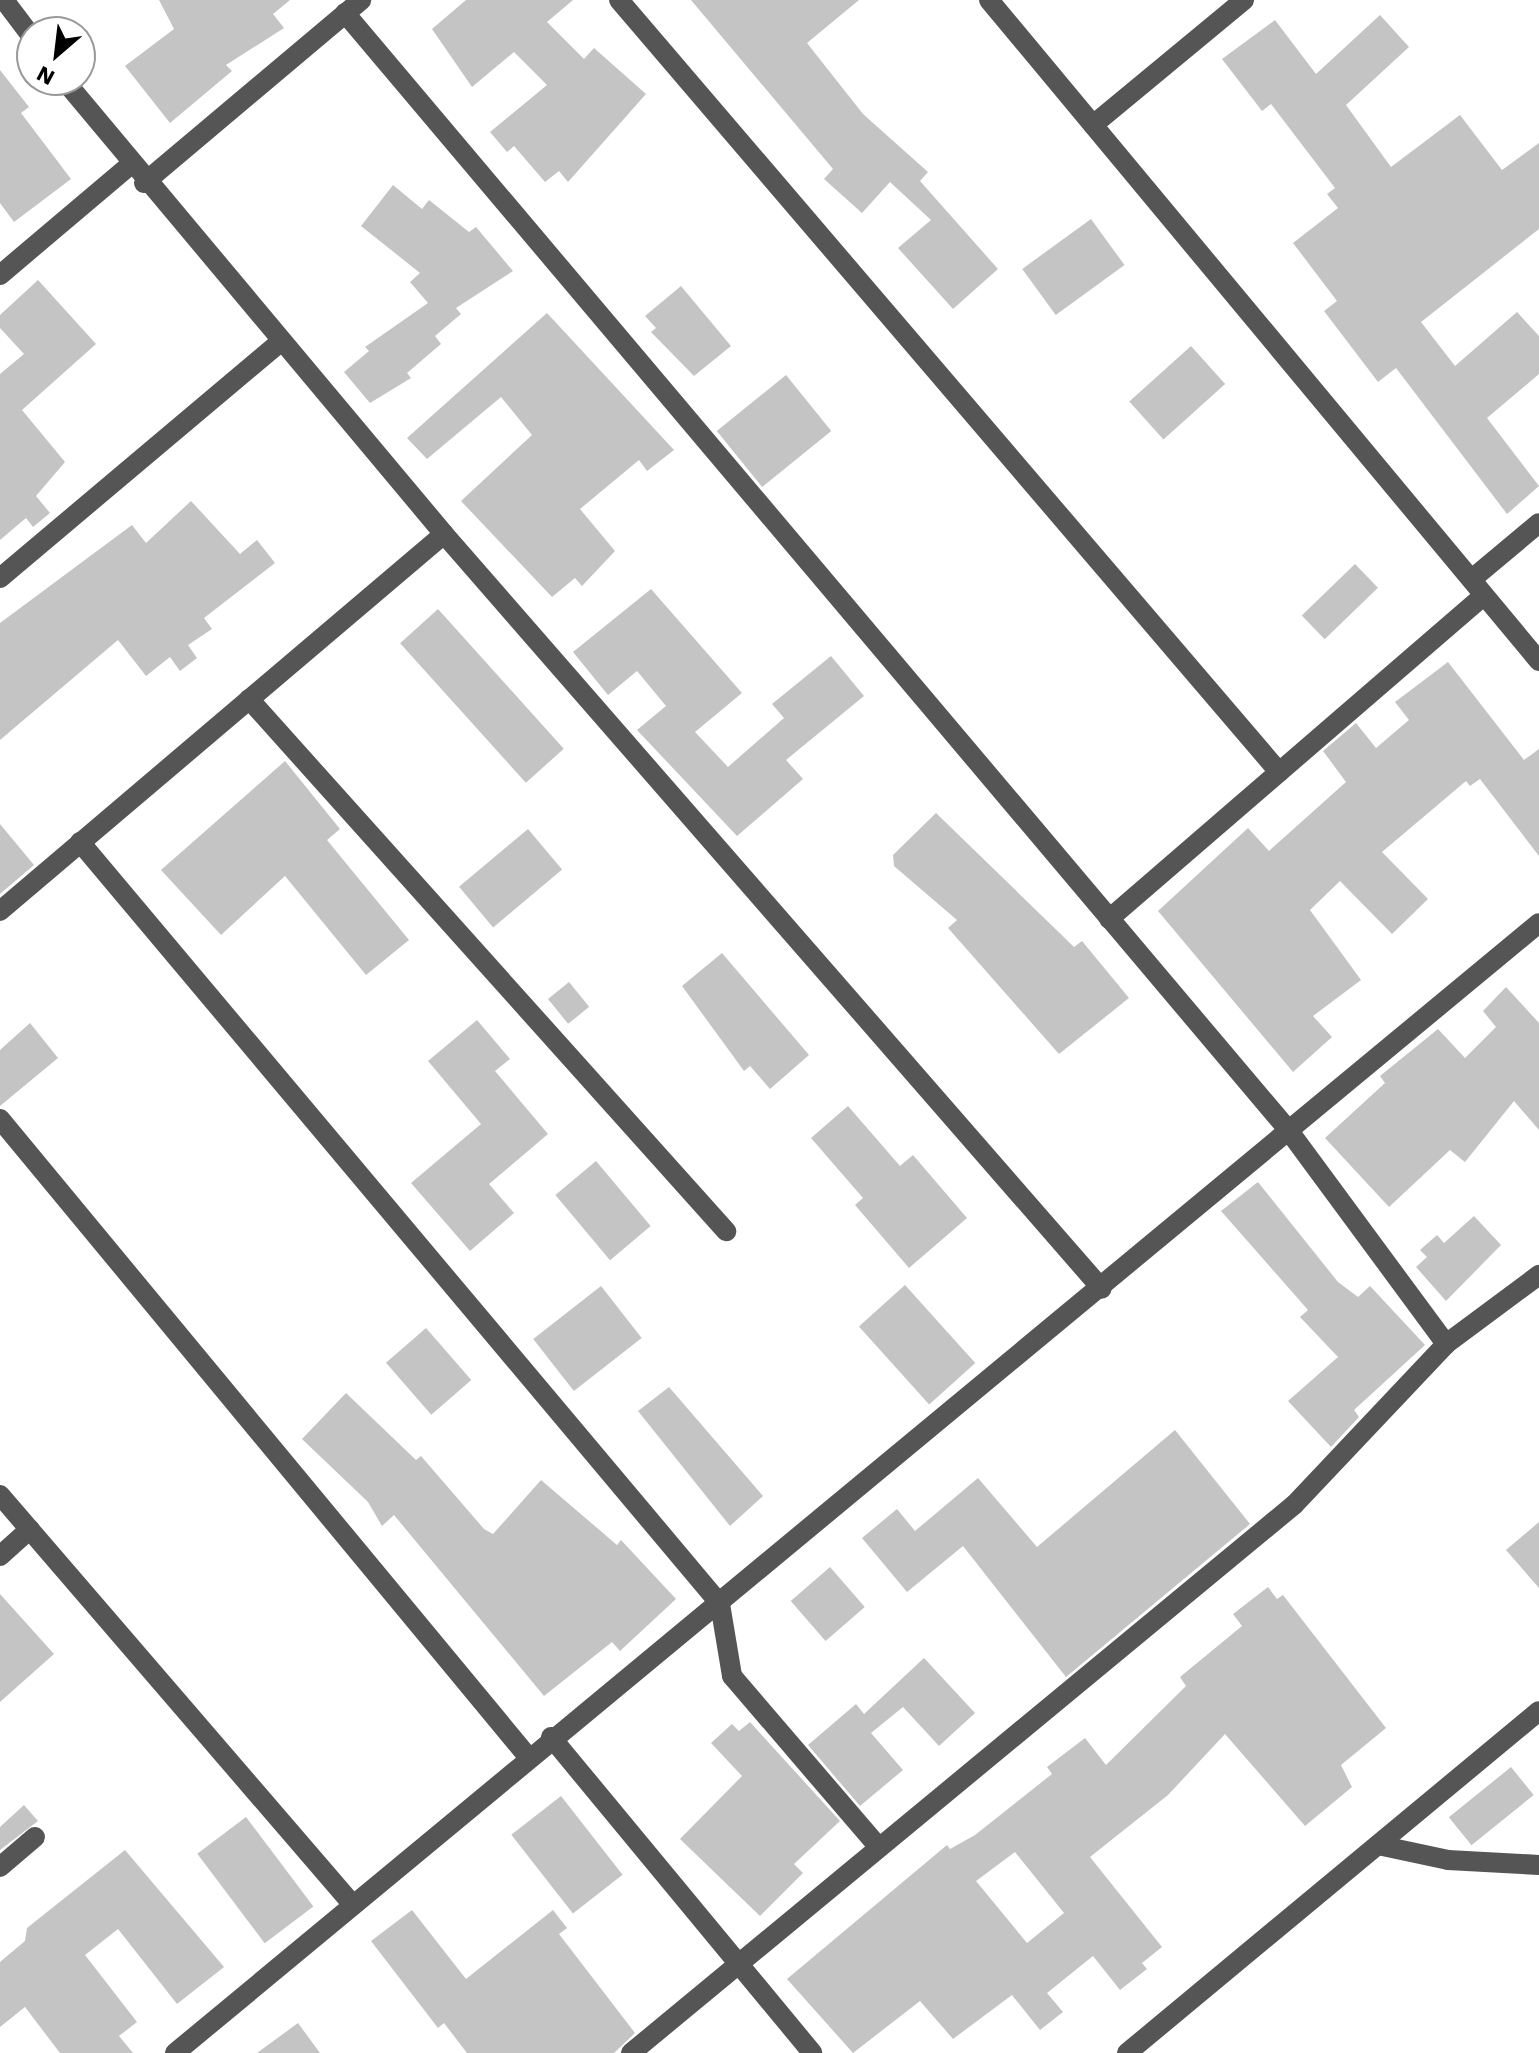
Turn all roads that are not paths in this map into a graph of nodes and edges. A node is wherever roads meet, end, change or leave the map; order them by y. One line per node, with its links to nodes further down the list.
1 (4, 0): 6 (street)
2 (619, 0): 19 (street)
3 (989, 0): 8 (street)
4 (1244, 0): 8 (street)
5 (353, 6): 10 (street); 22 (street)
6 (16, 16)
7 (76, 96): 9 (street)
8 (1093, 125): 16 (street)
9 (129, 166): 10 (street); 11 (street)
10 (144, 183): 12 (street)
11 (0, 275)
12 (280, 342): 14 (street); 15 (street)
13 (1539, 523): 16 (street)
14 (444, 534): 18 (street); 28 (street)
15 (0, 578)
16 (1477, 588): 17 (street); 19 (street)
17 (1539, 661)
18 (249, 699): 20 (street); 26 (street)
19 (1279, 772): 22 (street)
20 (80, 842): 21 (street); 33 (street)
21 (0, 911)
22 (1109, 919): 25 (street)
23 (1539, 923): 25 (street)
24 (0, 1119): 36 (street)
25 (1289, 1131): 28 (street); 29 (street)
26 (726, 1231)
27 (1539, 1275): 29 (street)
28 (1102, 1289): 33 (street)
29 (1446, 1344): 38 (street)
30 (0, 1495): 31 (street)
31 (30, 1529): 32 (street); 42 (street)
32 (0, 1556)
33 (720, 1604): 35 (street); 38 (street)
34 (1539, 1711): 39 (street)
35 (551, 1737): 36 (street); 43 (street)
36 (529, 1758): 42 (street)
37 (35, 1837): 41 (street)
38 (877, 1845): 43 (street)
39 (1378, 1845): 40 (street); 47 (street)
40 (1539, 1865)
41 (0, 1867)
42 (353, 1905): 44 (street)
43 (740, 1961): 45 (street); 46 (street)
44 (175, 2053)
45 (631, 2053)
46 (812, 2053)
47 (1127, 2053)

